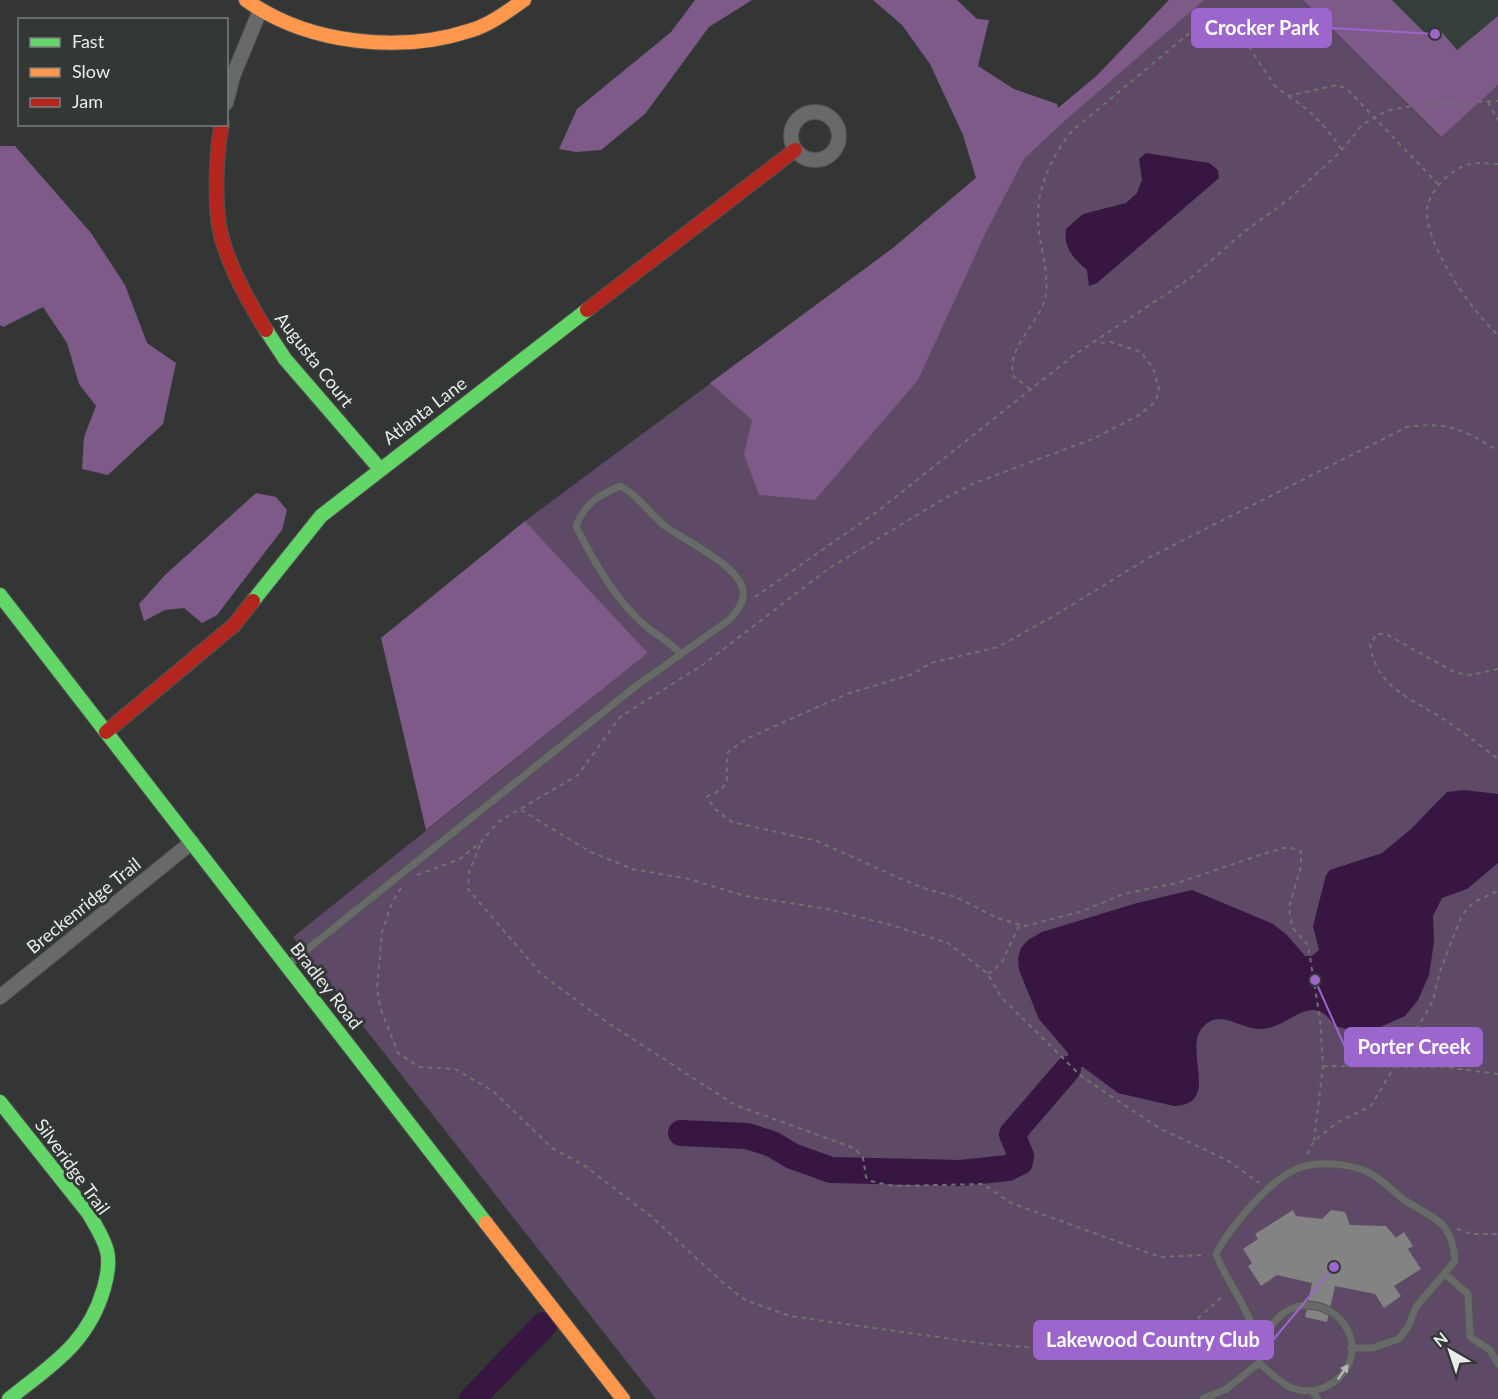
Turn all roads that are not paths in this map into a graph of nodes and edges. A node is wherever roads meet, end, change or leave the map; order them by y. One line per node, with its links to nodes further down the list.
1 (246, 0): 3 (street)
2 (524, 0): 3 (street)
3 (260, 13): 4 (street)
4 (228, 95)
5 (222, 126): 7 (street, Augusta Court)
6 (795, 150): 7 (street, Atlanta Lane)
7 (380, 469): 10 (street, Atlanta Lane)
8 (0, 595): 10 (street, Bradley Road)
9 (681, 654): 9 (lane); 12 (lane)
10 (106, 732): 11 (street, Bradley Road)
11 (192, 842): 12 (street, Bradley Road); 13 (street, Breckenridge Trail)
12 (287, 965): 22 (street, Bradley Road)
13 (0, 997)
14 (0, 1102): 21 (street, Silveridge Trail)
15 (1444, 1274): 16 (lane); 17 (lane); 19 (lane)
16 (1259, 1344): 17 (lane); 18 (lane)
17 (1351, 1348): 20 (lane, one-way to 17)
18 (1259, 1363): 20 (lane); 23 (lane)
19 (1498, 1364)
20 (1312, 1391): 24 (lane)
21 (9, 1399)
22 (623, 1399)
23 (1203, 1399)
24 (1318, 1399)

